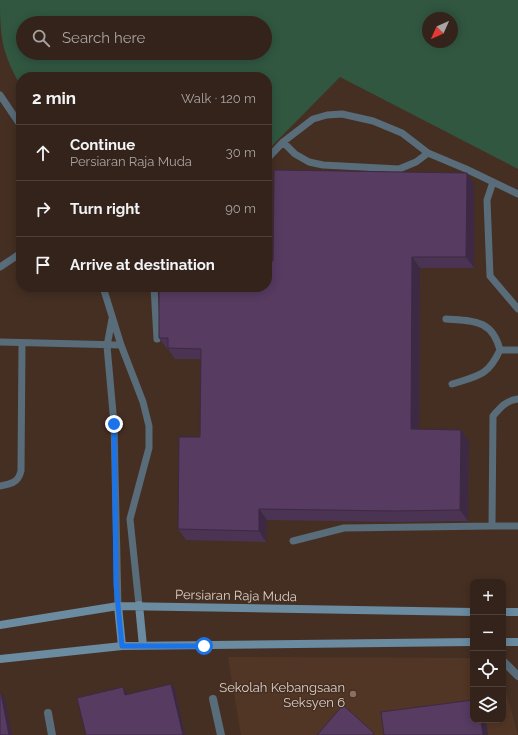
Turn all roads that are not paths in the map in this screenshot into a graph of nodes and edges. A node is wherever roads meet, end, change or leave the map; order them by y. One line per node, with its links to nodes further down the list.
1 (0, 96): 2 (lane)
2 (16, 119)
3 (283, 142): 4 (lane); 4 (lane); 5 (lane)
4 (428, 153): 6 (lane)
5 (272, 154)
6 (493, 182): 7 (lane); 12 (lane)
7 (518, 194)
8 (16, 256): 9 (lane)
9 (0, 267)
10 (104, 292): 13 (lane)
11 (154, 292): 15 (lane)
12 (518, 309)
13 (112, 319): 18 (lane); 19 (lane)
14 (446, 319): 20 (lane)
15 (157, 339)
16 (0, 342): 17 (lane)
17 (22, 342): 19 (lane); 24 (lane)
18 (121, 345): 19 (lane); 28 (lane)
19 (107, 346): 29 (lane)
20 (500, 350): 21 (lane); 22 (lane)
21 (518, 350)
22 (452, 384)
23 (518, 399): 25 (lane)
24 (0, 486)
25 (492, 526): 26 (lane); 27 (lane)
26 (518, 526)
27 (293, 541)
28 (139, 605): 29 (main road, Persiaran Raja Muda); 30 (main road, Persiaran Raja Muda); 38 (main road)
29 (118, 606): 33 (main road, Persiaran Raja Muda); 37 (main road)
30 (470, 612)
31 (506, 612): 32 (main road)
32 (518, 612)
33 (0, 625)
34 (470, 642): 38 (main road)
35 (506, 642): 36 (main road)
36 (518, 642)
37 (122, 646): 38 (main road); 39 (main road)
38 (143, 646)
39 (0, 660)
40 (506, 664): 41 (street)
41 (518, 676)
42 (213, 699): 45 (street)
43 (48, 713): 44 (street)
44 (52, 735)
45 (221, 735)

